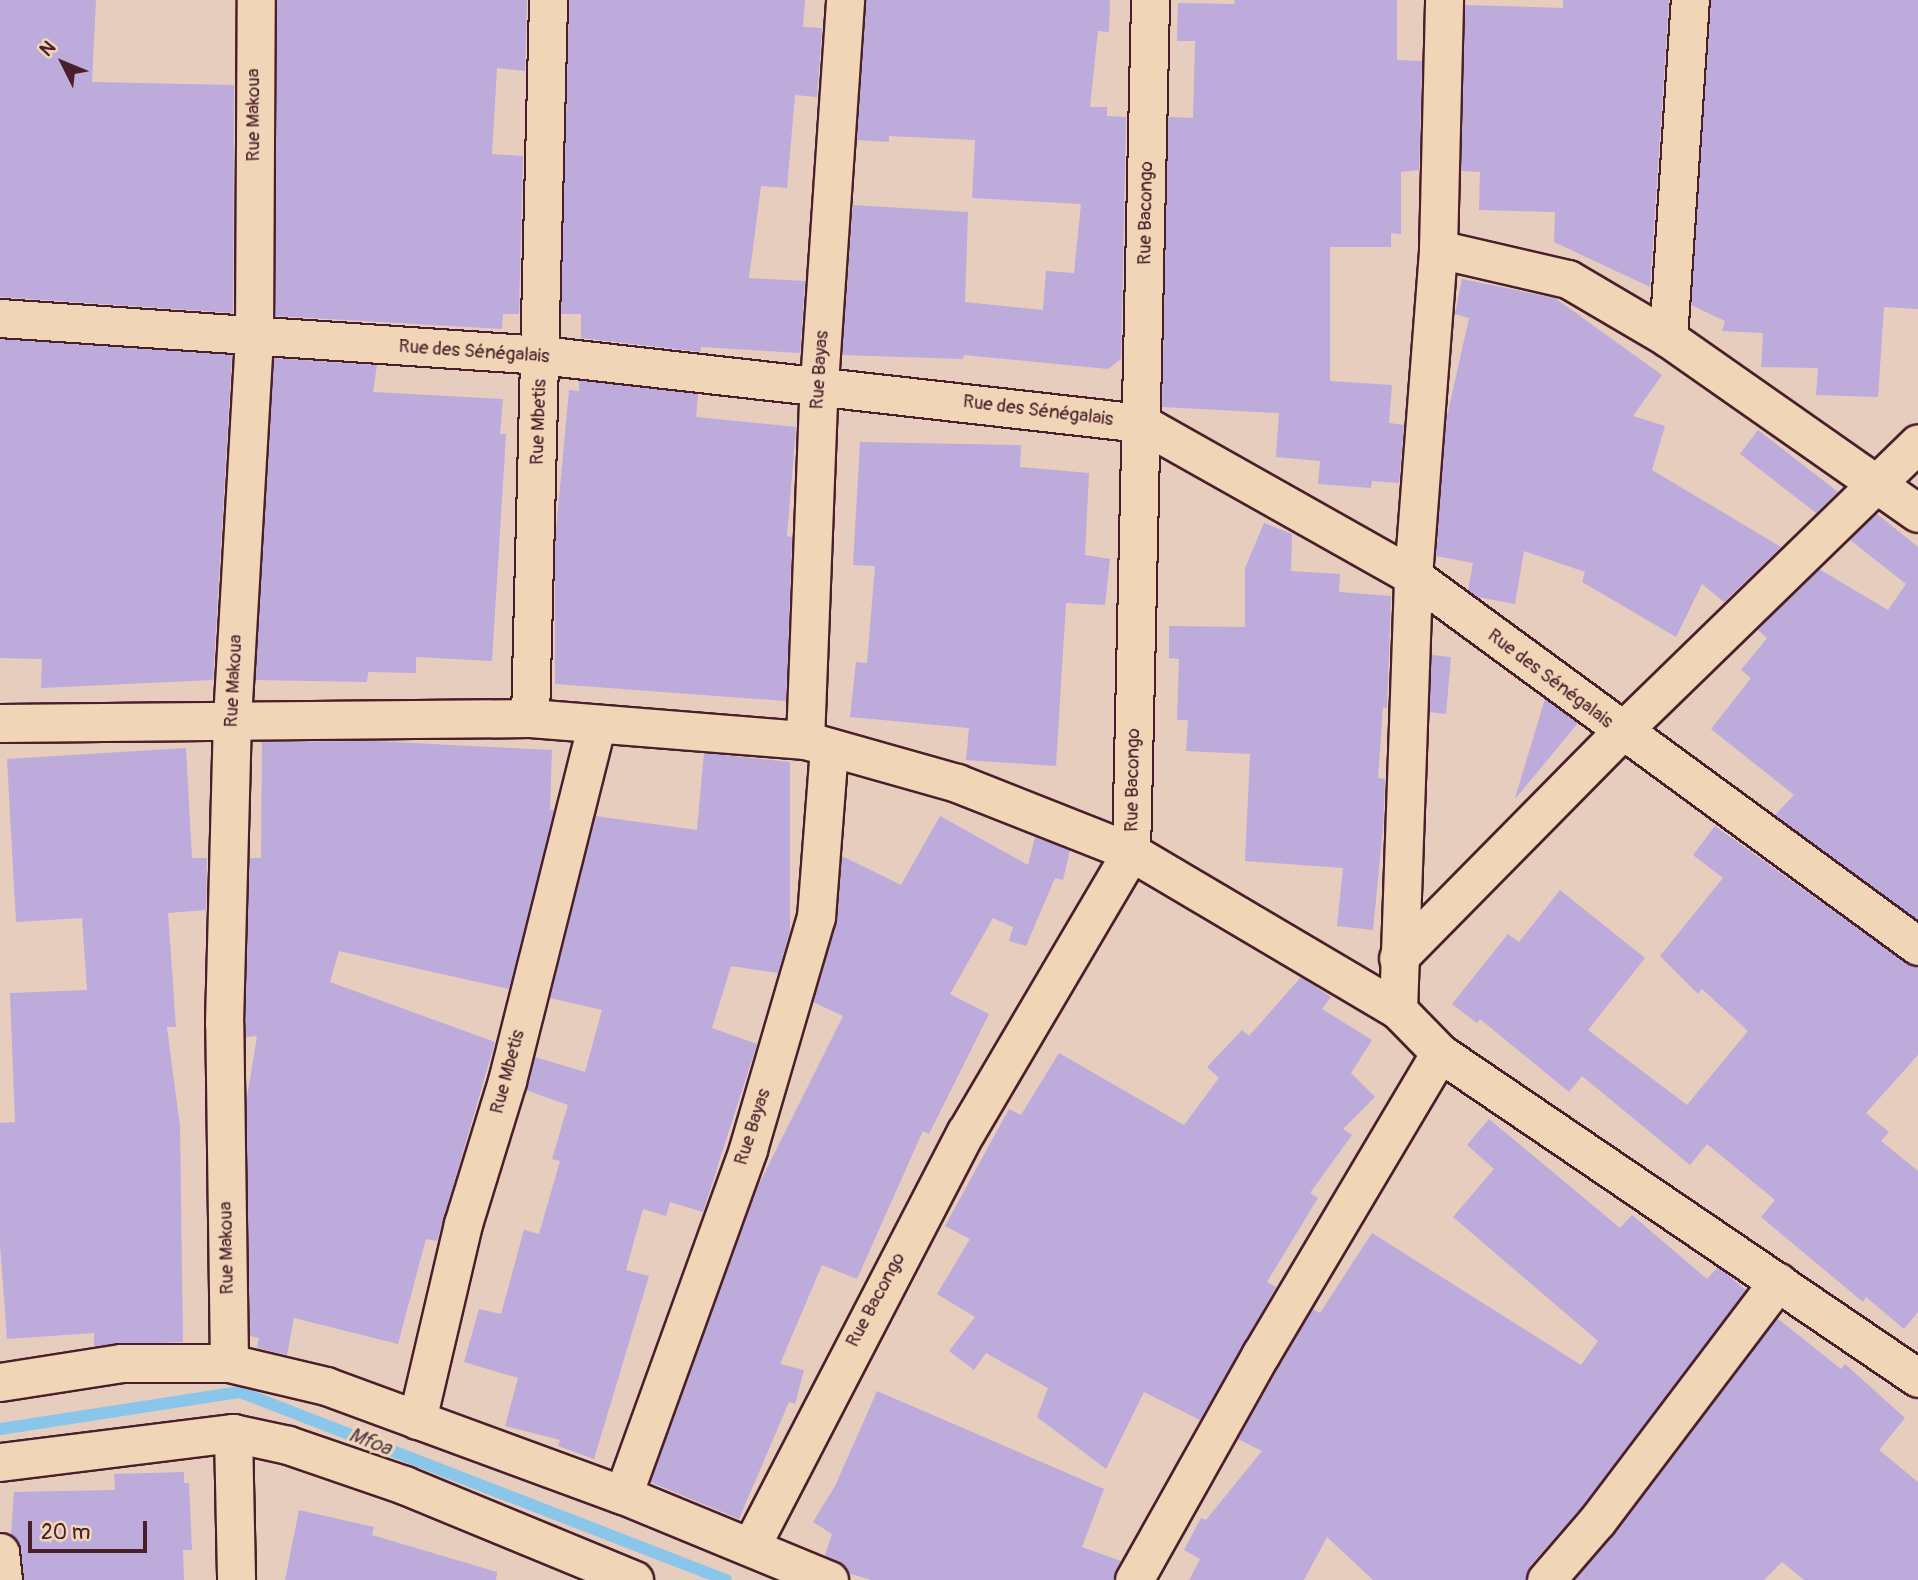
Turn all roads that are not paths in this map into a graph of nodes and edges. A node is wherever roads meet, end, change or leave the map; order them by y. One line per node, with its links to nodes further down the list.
1 (256, 0): 9 (street, Rue Makoua)
2 (548, 0): 11 (street, Rue Mbetis)
3 (845, 0): 12 (street, Rue Bayas)
4 (1150, 0): 13 (street, Rue Bacongo)
5 (1444, 0): 7 (street)
6 (1690, 0): 10 (street)
7 (1438, 249): 10 (street); 17 (street)
8 (0, 318): 9 (street, Rue des Sénégalais)
9 (254, 333): 11 (street, Rue des Sénégalais); 19 (street, Rue Makoua)
10 (1668, 338): 15 (street)
11 (541, 355): 12 (street, Rue des Sénégalais); 18 (street, Rue Mbetis)
12 (819, 383): 13 (street, Rue des Sénégalais); 23 (street, Rue Bayas)
13 (1142, 423): 17 (street, Rue des Sénégalais); 24 (street, Rue Bacongo)
14 (1918, 443): 15 (street)
15 (1879, 485): 16 (street); 22 (street)
16 (1918, 513)
17 (1413, 576): 22 (street, Rue des Sénégalais); 26 (street)
18 (530, 718): 19 (street); 21 (street)
19 (232, 719): 20 (street); 30 (street, Rue Makoua)
20 (0, 723)
21 (597, 724): 23 (street); 33 (street, Rue Mbetis)
22 (1621, 732): 25 (street, Rue des Sénégalais); 26 (street)
23 (817, 744): 24 (street); 36 (street, Rue Bayas)
24 (1131, 852): 27 (street); 37 (street, Rue Bacongo)
25 (1918, 946)
26 (1398, 958): 27 (street)
27 (1398, 1010): 28 (street)
28 (1440, 1053): 29 (street); 43 (street)
29 (1778, 1282): 31 (street); 44 (street)
30 (229, 1363): 32 (street); 33 (street)
31 (1918, 1378)
32 (0, 1382)
33 (417, 1420): 36 (street)
34 (233, 1433): 35 (street); 40 (street); 41 (street)
35 (0, 1462)
36 (624, 1495): 37 (street)
37 (751, 1546): 42 (street)
38 (0, 1552): 39 (street)
39 (3, 1580)
40 (236, 1580)
41 (634, 1580)
42 (829, 1580)
43 (1134, 1580)
44 (1546, 1580)

